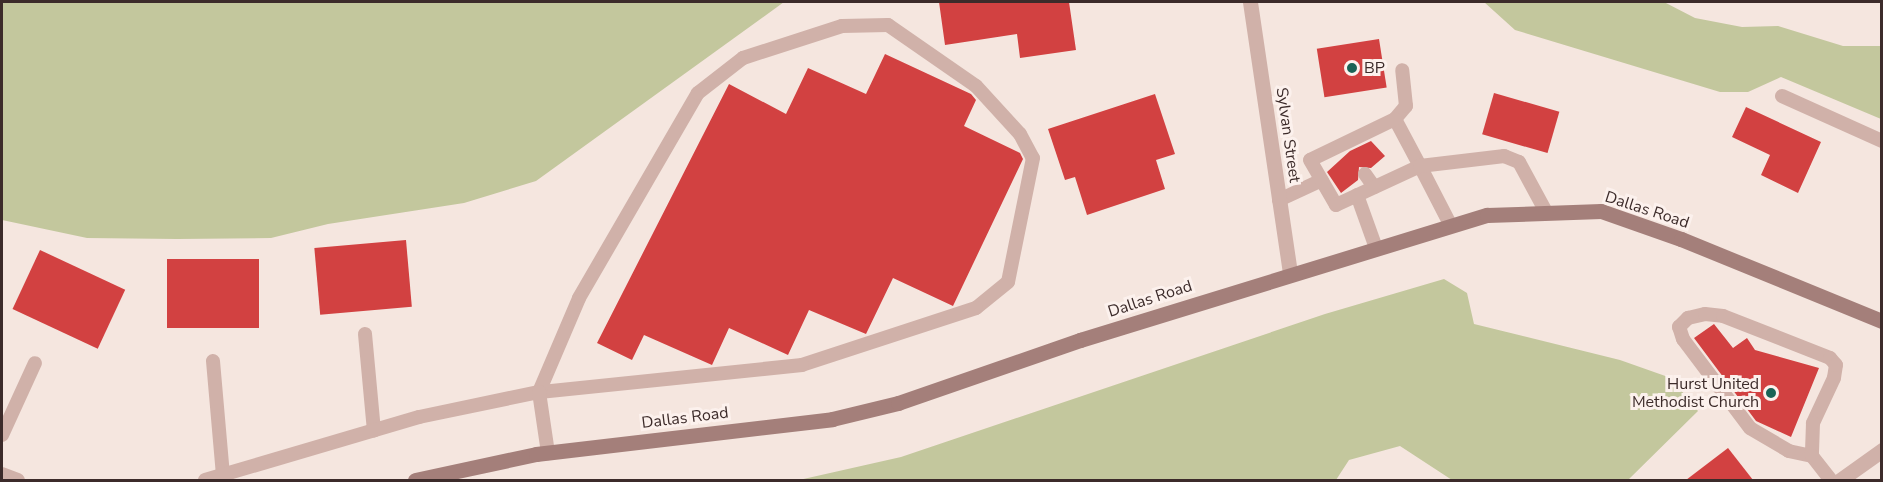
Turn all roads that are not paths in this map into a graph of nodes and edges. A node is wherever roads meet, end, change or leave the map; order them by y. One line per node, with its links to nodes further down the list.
1 (1250, 2): 11 (street, Sylvan Street)
2 (1402, 70): 4 (lane)
3 (1782, 96): 5 (lane)
4 (1395, 119): 6 (lane); 8 (lane)
5 (1881, 141)
6 (1420, 166): 9 (lane); 12 (lane); 13 (lane)
7 (1365, 174): 9 (lane)
8 (1322, 180): 10 (lane); 11 (lane)
9 (1374, 187): 10 (lane)
10 (1357, 195): 14 (lane)
11 (1279, 200): 15 (street, Sylvan Street)
12 (1545, 210): 13 (street, Dallas Road); 16 (street, Dallas Road)
13 (1450, 226): 14 (street, Dallas Road)
14 (1376, 249): 15 (street, Dallas Road)
15 (1290, 273): 24 (street, Dallas Road)
16 (1881, 321)
17 (365, 334): 21 (lane)
18 (213, 361): 27 (lane)
19 (35, 363): 22 (lane)
20 (539, 392): 20 (lane); 21 (lane); 24 (lane)
21 (374, 431): 27 (lane)
22 (2, 435)
23 (1881, 450): 32 (street)
24 (548, 453): 30 (street, Dallas Road)
25 (1812, 456): 25 (lane); 31 (lane)
26 (2, 474): 28 (lane)
27 (223, 475): 29 (lane)
28 (18, 480)
29 (205, 480)
30 (415, 480)
31 (1831, 480)
32 (1840, 480)

